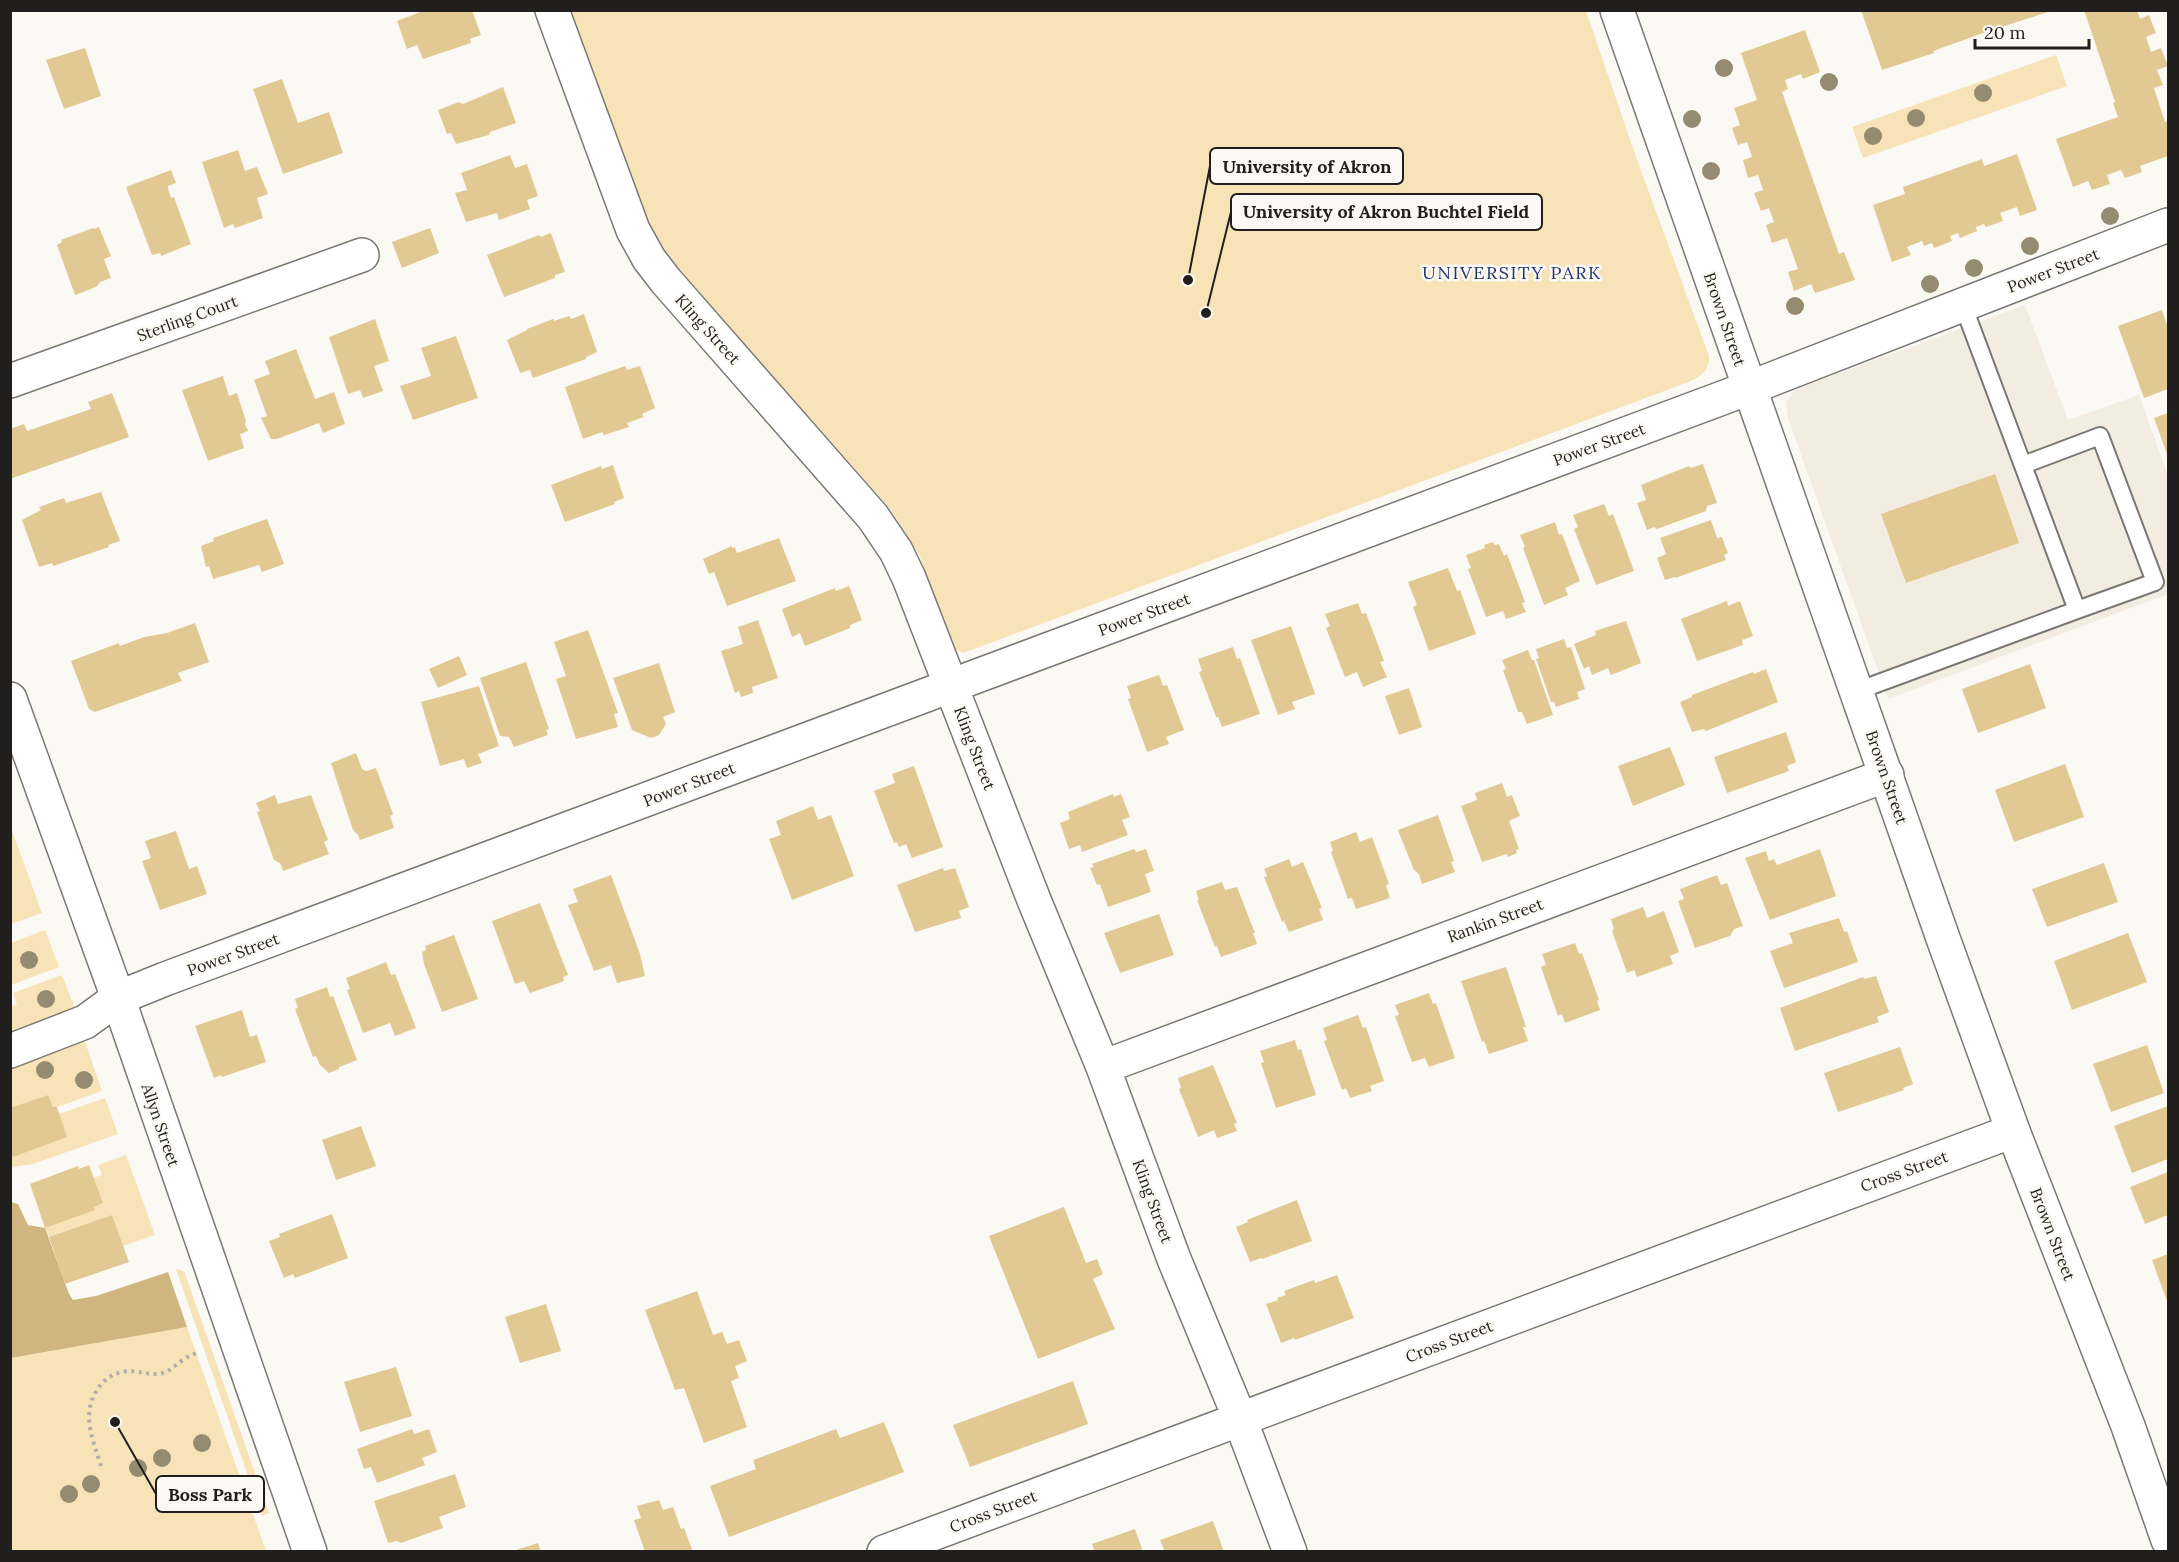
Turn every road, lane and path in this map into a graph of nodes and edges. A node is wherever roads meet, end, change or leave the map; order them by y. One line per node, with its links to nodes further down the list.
1 (552, 10): 10 (street, Kling Street)
2 (1617, 10): 7 (street, Brown Street)
3 (2169, 225): 5 (street, Power Street)
4 (363, 255): 6 (street, Sterling Court)
5 (1963, 305): 7 (street, Power Street); 8 (lane)
6 (10, 381)
7 (1749, 388): 10 (street, Power Street); 11 (street, Brown Street)
8 (2023, 465): 9 (lane); 9 (lane)
9 (2078, 610): 11 (lane)
10 (951, 686): 15 (street, Power Street); 17 (street, Kling Street)
11 (1857, 691): 14 (street, Brown Street)
12 (10, 699): 13 (street, Allyn Street)
13 (16, 734): 15 (street, Allyn Street)
14 (1887, 775): 17 (street, Rankin Street); 18 (street, Brown Street)
15 (118, 998): 16 (street, Power Street); 23 (street, Allyn Street)
16 (10, 1052)
17 (1103, 1066): 20 (street, Kling Street)
18 (2013, 1131): 20 (street, Cross Street); 22 (street, Brown Street)
19 (200, 1352): 21 (path)
20 (1240, 1419): 24 (street, Cross Street); 25 (street, Kling Street)
21 (101, 1466)
22 (2169, 1540)
23 (310, 1551)
24 (884, 1551)
25 (1290, 1551)

